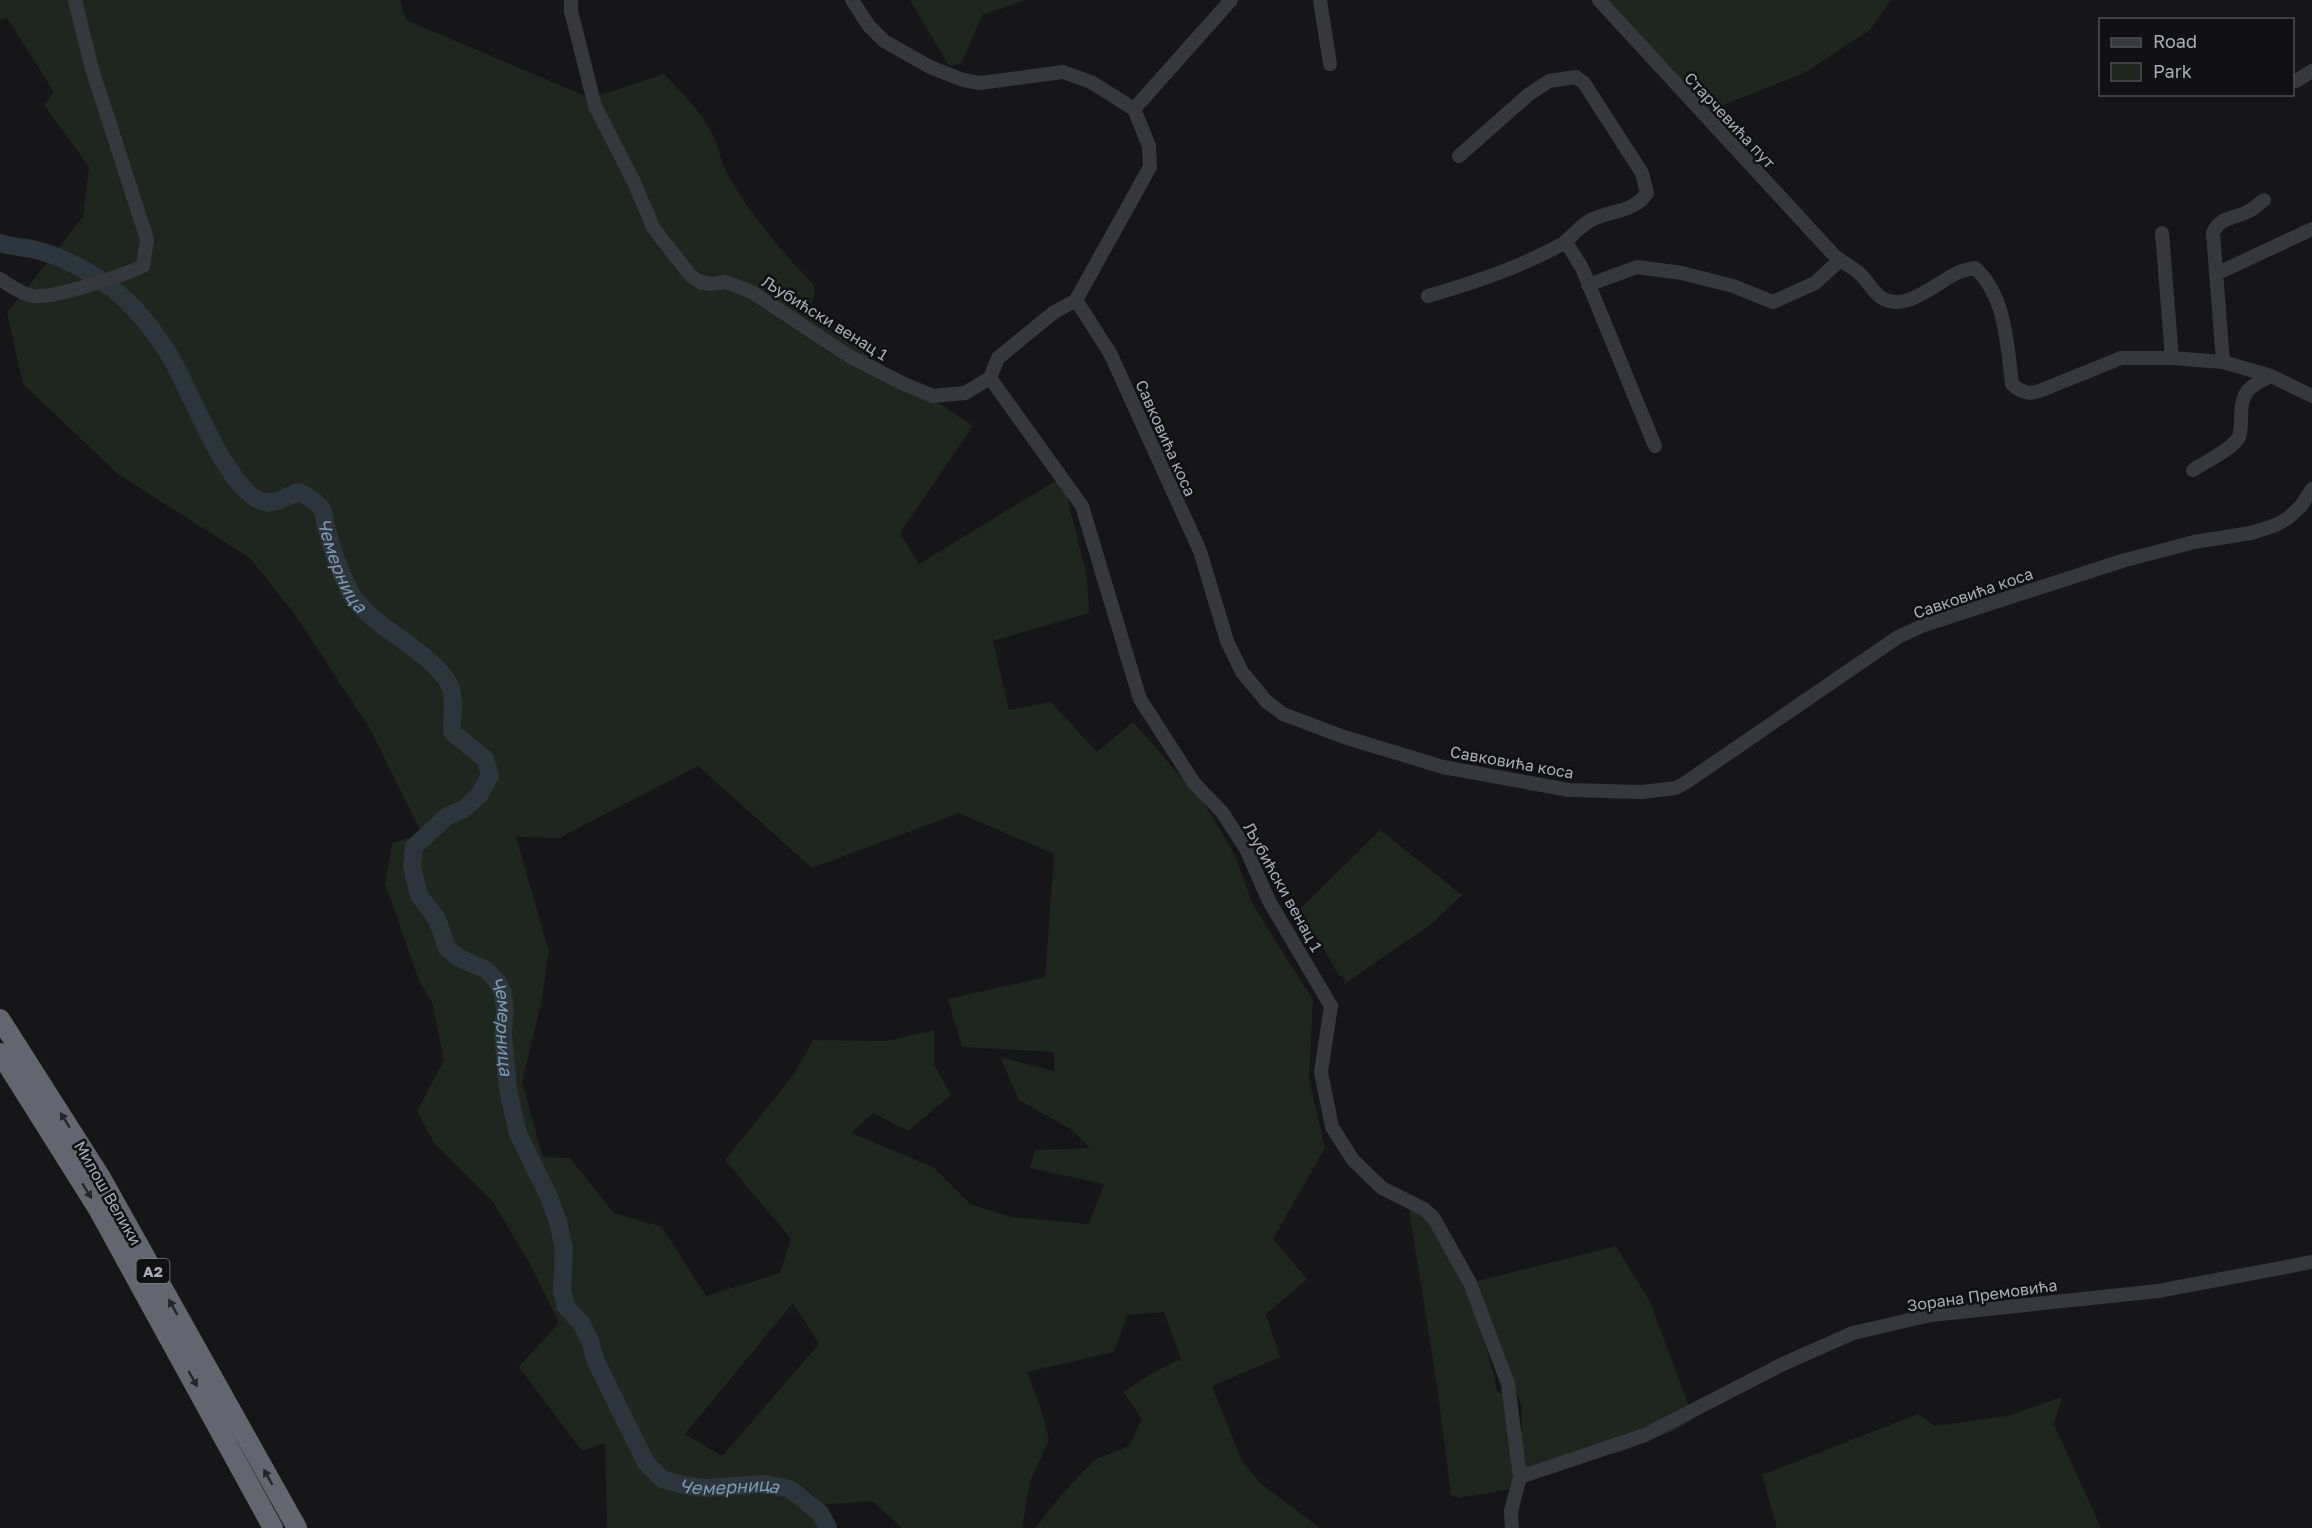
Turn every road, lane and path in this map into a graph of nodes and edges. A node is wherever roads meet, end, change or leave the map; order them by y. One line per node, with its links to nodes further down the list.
1 (75, 0): 18 (street)
2 (571, 0): 25 (street, Љубићски венац 1)
3 (852, 0): 10 (street)
4 (1231, 0): 10 (street)
5 (1320, 0): 7 (street)
6 (1599, 0): 16 (street, Старчевића пут)
7 (1330, 64)
8 (2312, 71): 9 (street)
9 (2296, 81)
10 (1134, 109): 21 (street)
11 (1459, 156): 15 (street)
12 (2264, 200): 17 (street)
13 (2312, 229): 17 (street)
14 (2162, 233): 22 (street)
15 (1564, 243): 19 (street); 20 (street)
16 (1839, 261): 19 (street); 22 (street, Старчевића пут)
17 (2216, 273): 23 (street)
18 (0, 279)
19 (1588, 285): 27 (street)
20 (1428, 296)
21 (1076, 300): 25 (street, Љубићски венац 1); 29 (street, Савковића коса)
22 (2172, 358): 23 (street, Старчевића пут)
23 (2223, 362): 24 (street, Старчевића пут)
24 (2271, 376): 26 (street, Старчевића пут); 28 (street)
25 (990, 378): 33 (street, Љубићски венац 1)
26 (2312, 396)
27 (1655, 446)
28 (2193, 470)
29 (2312, 489)
30 (0, 1019): 35 (highway, Милош Велики / A2, one-way to 30)
31 (0, 1053): 34 (highway, Милош Велики / A2, one-way to 34)
32 (2312, 1262): 33 (street, Зорана Премовића)
33 (1520, 1477): 36 (street)
34 (273, 1528)
35 (297, 1528)
36 (1512, 1528)

